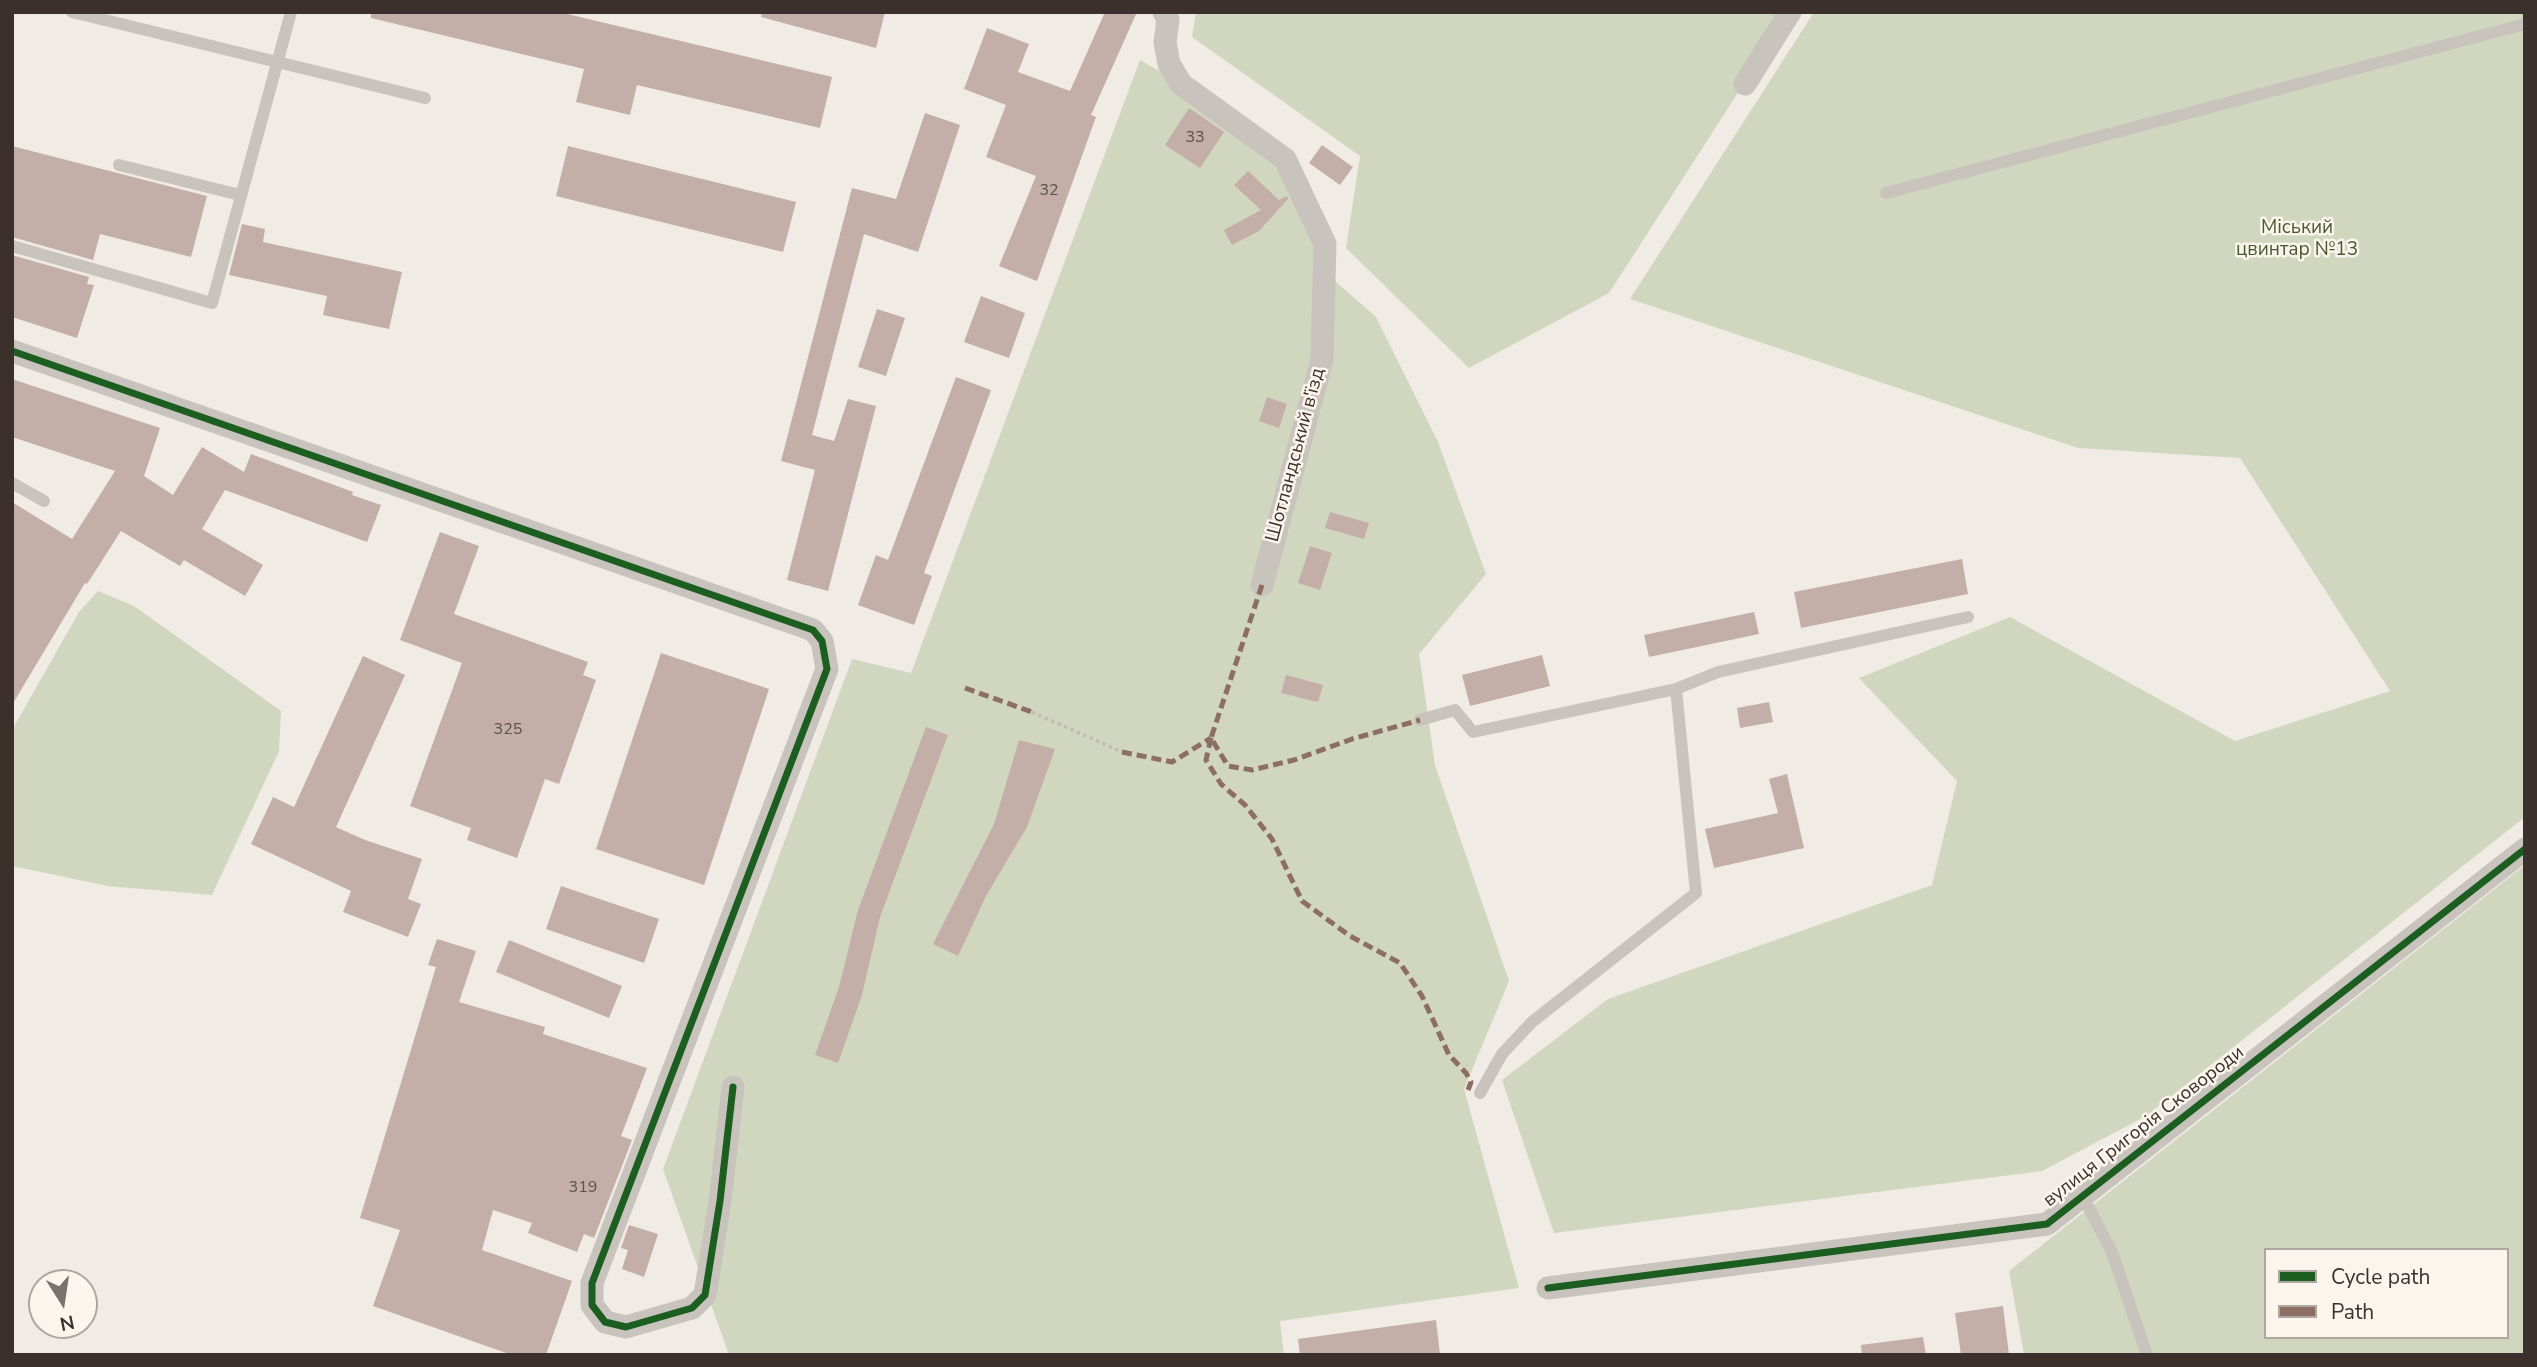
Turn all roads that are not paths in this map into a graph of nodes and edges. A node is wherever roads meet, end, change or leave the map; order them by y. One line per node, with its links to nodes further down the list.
1 (72, 12): 6 (lane)
2 (291, 12): 6 (lane)
3 (1164, 12): 16 (street, Шотландський в'їзд)
4 (1790, 12): 7 (street)
5 (2525, 24): 10 (lane)
6 (279, 64): 8 (lane); 11 (lane)
7 (1745, 84)
8 (425, 98)
9 (119, 165): 11 (lane)
10 (1886, 193)
11 (240, 195): 12 (lane)
12 (12, 246)
13 (12, 351): 21 (street)
14 (12, 483): 15 (lane)
15 (44, 501)
16 (1262, 585)
17 (1968, 617): 18 (lane)
18 (1676, 688): 19 (lane); 22 (lane)
19 (1420, 720)
20 (2525, 849): 23 (street, вулиця Григорія Сковороди)
21 (733, 1087)
22 (1480, 1093)
23 (2082, 1195): 24 (street, вулиця Григорія Сковороди); 25 (lane)
24 (1548, 1288)
25 (2147, 1355)

